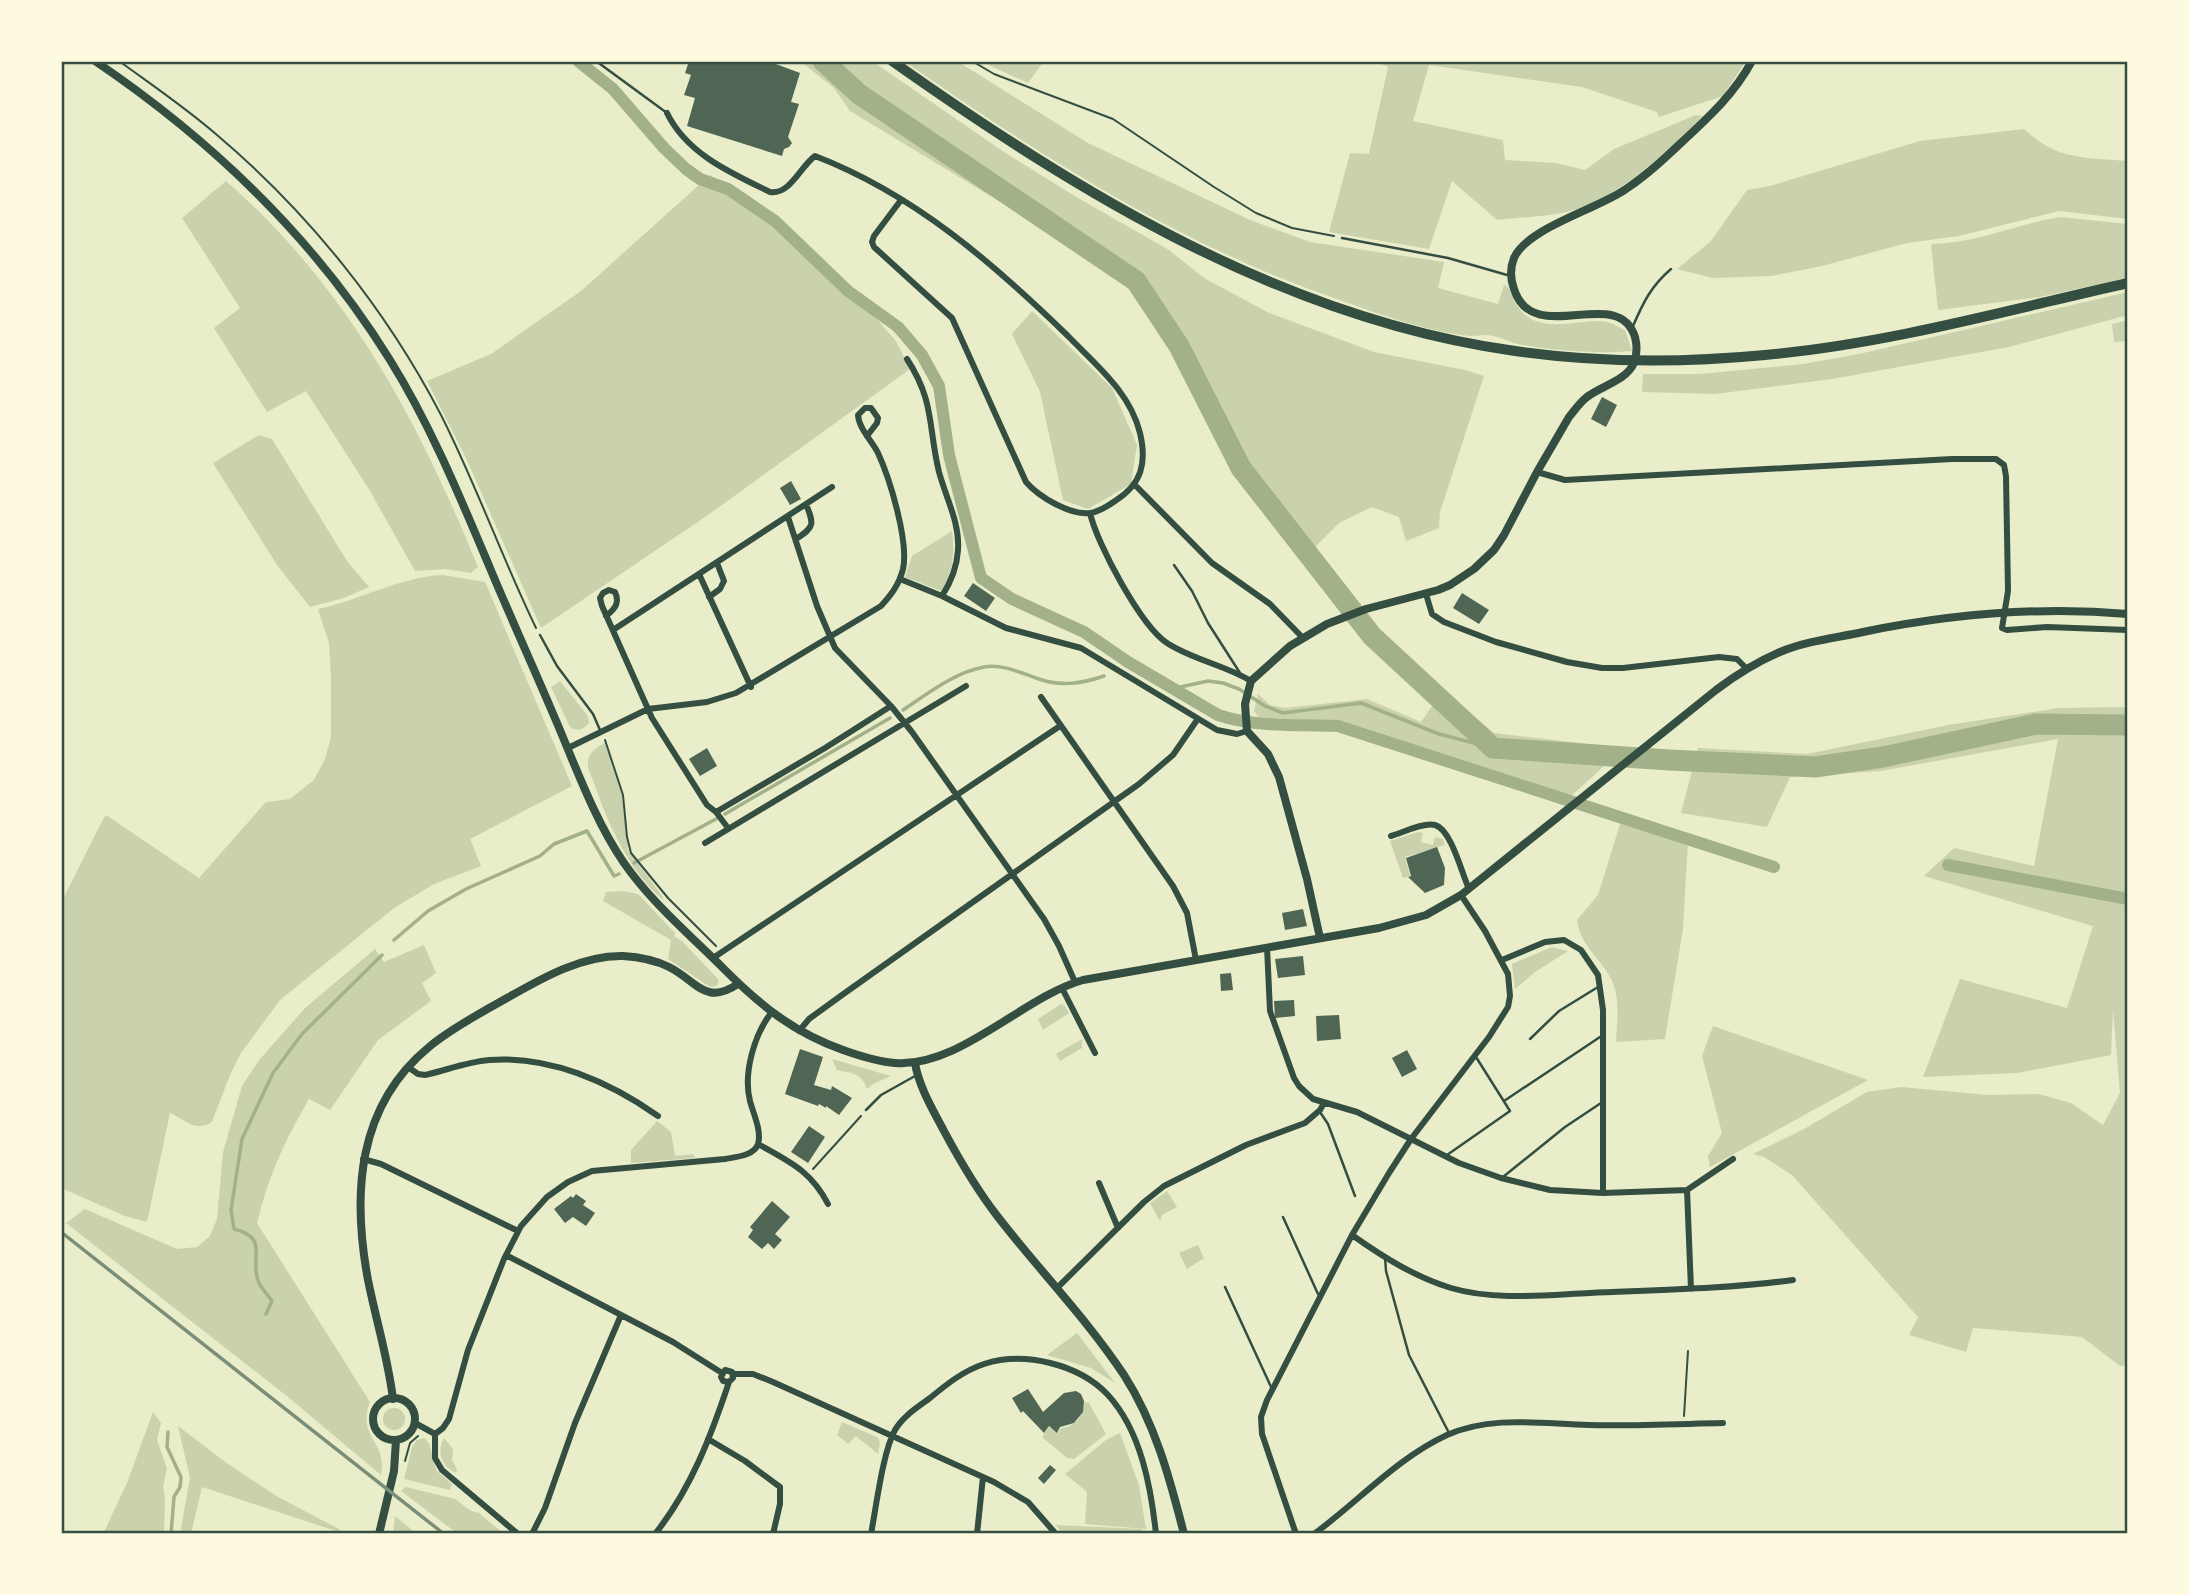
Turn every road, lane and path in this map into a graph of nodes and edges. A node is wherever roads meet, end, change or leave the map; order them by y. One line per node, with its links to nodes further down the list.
1 (95, 61): 52 (street)
2 (119, 61): 8 (path)
3 (596, 61): 7 (lane)
4 (892, 61): 13 (highway)
5 (972, 61): 10 (path)
6 (1752, 61): 12 (street)
7 (667, 113): 9 (street)
8 (223, 140)
9 (901, 200): 18 (street); 21 (street)
10 (1342, 238): 12 (lane)
11 (1671, 269): 14 (lane)
12 (1511, 275): 14 (street)
13 (2128, 284)
14 (1632, 330): 17 (street)
15 (907, 359): 29 (street)
16 (867, 436): 27 (street)
17 (1537, 472): 28 (street); 31 (street)
18 (1135, 485): 21 (street); 37 (street)
19 (832, 487): 20 (street)
20 (806, 504): 22 (street); 23 (street)
21 (1090, 513): 40 (street)
22 (788, 517): 23 (street); 24 (street)
23 (796, 539): 38 (street)
24 (717, 563): 26 (street); 30 (street)
25 (1174, 565): 40 (lane)
26 (699, 574): 30 (street); 34 (street)
27 (900, 579): 29 (street); 38 (street)
28 (1426, 594): 37 (street); 39 (street)
29 (942, 596): 47 (street)
30 (709, 597): 43 (street)
31 (2005, 612): 32 (street); 35 (street); 39 (street)
32 (2128, 614)
33 (606, 616): 34 (street)
34 (613, 630): 46 (street)
35 (2128, 630)
36 (540, 635): 51 (lane)
37 (1301, 637): 42 (street)
38 (831, 638): 43 (street); 45 (street)
39 (1747, 669): 60 (street)
40 (1242, 675): 42 (street)
41 (966, 685): 48 (street)
42 (1250, 685): 50 (street)
43 (751, 687): 46 (street)
44 (1041, 697): 49 (street)
45 (891, 706): 48 (street); 55 (street)
46 (648, 709): 51 (street); 55 (street)
47 (1197, 720): 50 (street); 54 (street)
48 (904, 722): 53 (street); 56 (street)
49 (1060, 726): 53 (street); 54 (street)
50 (1247, 731): 62 (street)
51 (602, 733): 52 (street); 64 (path)
52 (568, 748): 65 (street)
53 (957, 795): 59 (street); 64 (street)
54 (1114, 802): 59 (street); 66 (street)
55 (716, 812): 56 (street)
56 (727, 828): 58 (street)
57 (1391, 836): 60 (street)
58 (705, 843)
59 (1012, 874): 68 (street); 73 (street)
60 (1469, 889): 61 (street)
61 (1461, 895): 62 (street); 67 (street)
62 (1320, 939): 63 (street)
63 (1267, 947): 66 (street); 83 (street)
64 (720, 952): 65 (street)
65 (713, 958): 69 (street)
66 (1196, 960): 68 (street)
67 (1502, 960): 70 (street); 77 (street)
68 (1075, 982): 71 (street)
69 (738, 984): 72 (street); 79 (street)
70 (1601, 985): 74 (street); 75 (lane)
71 (1062, 988): 76 (street); 78 (street)
72 (771, 1013): 73 (street); 88 (street)
73 (799, 1031): 78 (street)
74 (1603, 1035): 81 (lane); 82 (street)
75 (1530, 1039)
76 (1095, 1053)
77 (1475, 1056): 81 (lane); 87 (street)
78 (915, 1063): 80 (street)
79 (408, 1067): 86 (street); 90 (street)
80 (917, 1075): 84 (lane); 107 (street)
81 (1503, 1101): 89 (lane)
82 (1603, 1101): 93 (lane); 96 (street)
83 (1324, 1102): 85 (street); 87 (street)
84 (866, 1110): 92 (path)
85 (1320, 1110): 97 (lane); 100 (street)
86 (658, 1116)
87 (1410, 1139): 89 (street); 102 (street)
88 (758, 1144): 98 (street); 101 (street)
89 (1444, 1156): 93 (street)
90 (363, 1158): 101 (street); 116 (street)
91 (1733, 1159): 95 (street)
92 (812, 1171)
93 (1501, 1178): 96 (street)
94 (1099, 1183): 100 (street)
95 (1687, 1190): 96 (street); 108 (street)
96 (1603, 1193)
97 (1355, 1196)
98 (828, 1205)
99 (1283, 1217): 109 (lane)
100 (1118, 1228): 107 (street)
101 (518, 1231): 103 (street)
102 (1352, 1236): 104 (street); 109 (street)
103 (506, 1255): 110 (street); 120 (street)
104 (1384, 1257): 108 (street); 121 (lane)
105 (1782, 1274): 108 (street)
106 (1225, 1287): 115 (lane)
107 (1057, 1288): 137 (street)
108 (1691, 1289)
109 (1320, 1297): 115 (street)
110 (621, 1315): 112 (street); 130 (street)
111 (1688, 1351): 117 (path)
112 (722, 1373): 113 (street); 114 (street)
113 (733, 1374): 114 (street); 122 (street)
114 (729, 1382): 124 (street)
115 (1272, 1389): 138 (street)
116 (393, 1399): 118 (street); 125 (street)
117 (1684, 1408)
118 (415, 1423): 120 (street); 125 (street)
119 (1723, 1423): 121 (street)
120 (435, 1434): 129 (street)
121 (1450, 1434): 139 (street)
122 (893, 1435): 127 (street); 133 (street); 136 (street)
123 (422, 1437): 126 (path)
124 (708, 1439): 131 (street); 132 (street)
125 (396, 1440): 128 (street)
126 (403, 1470)
127 (983, 1477): 134 (street); 135 (street)
128 (379, 1534)
129 (518, 1534)
130 (531, 1534)
131 (656, 1534)
132 (773, 1534)
133 (871, 1534)
134 (977, 1534)
135 (1056, 1534)
136 (1156, 1534)
137 (1184, 1534)
138 (1296, 1534)
139 (1314, 1534)

